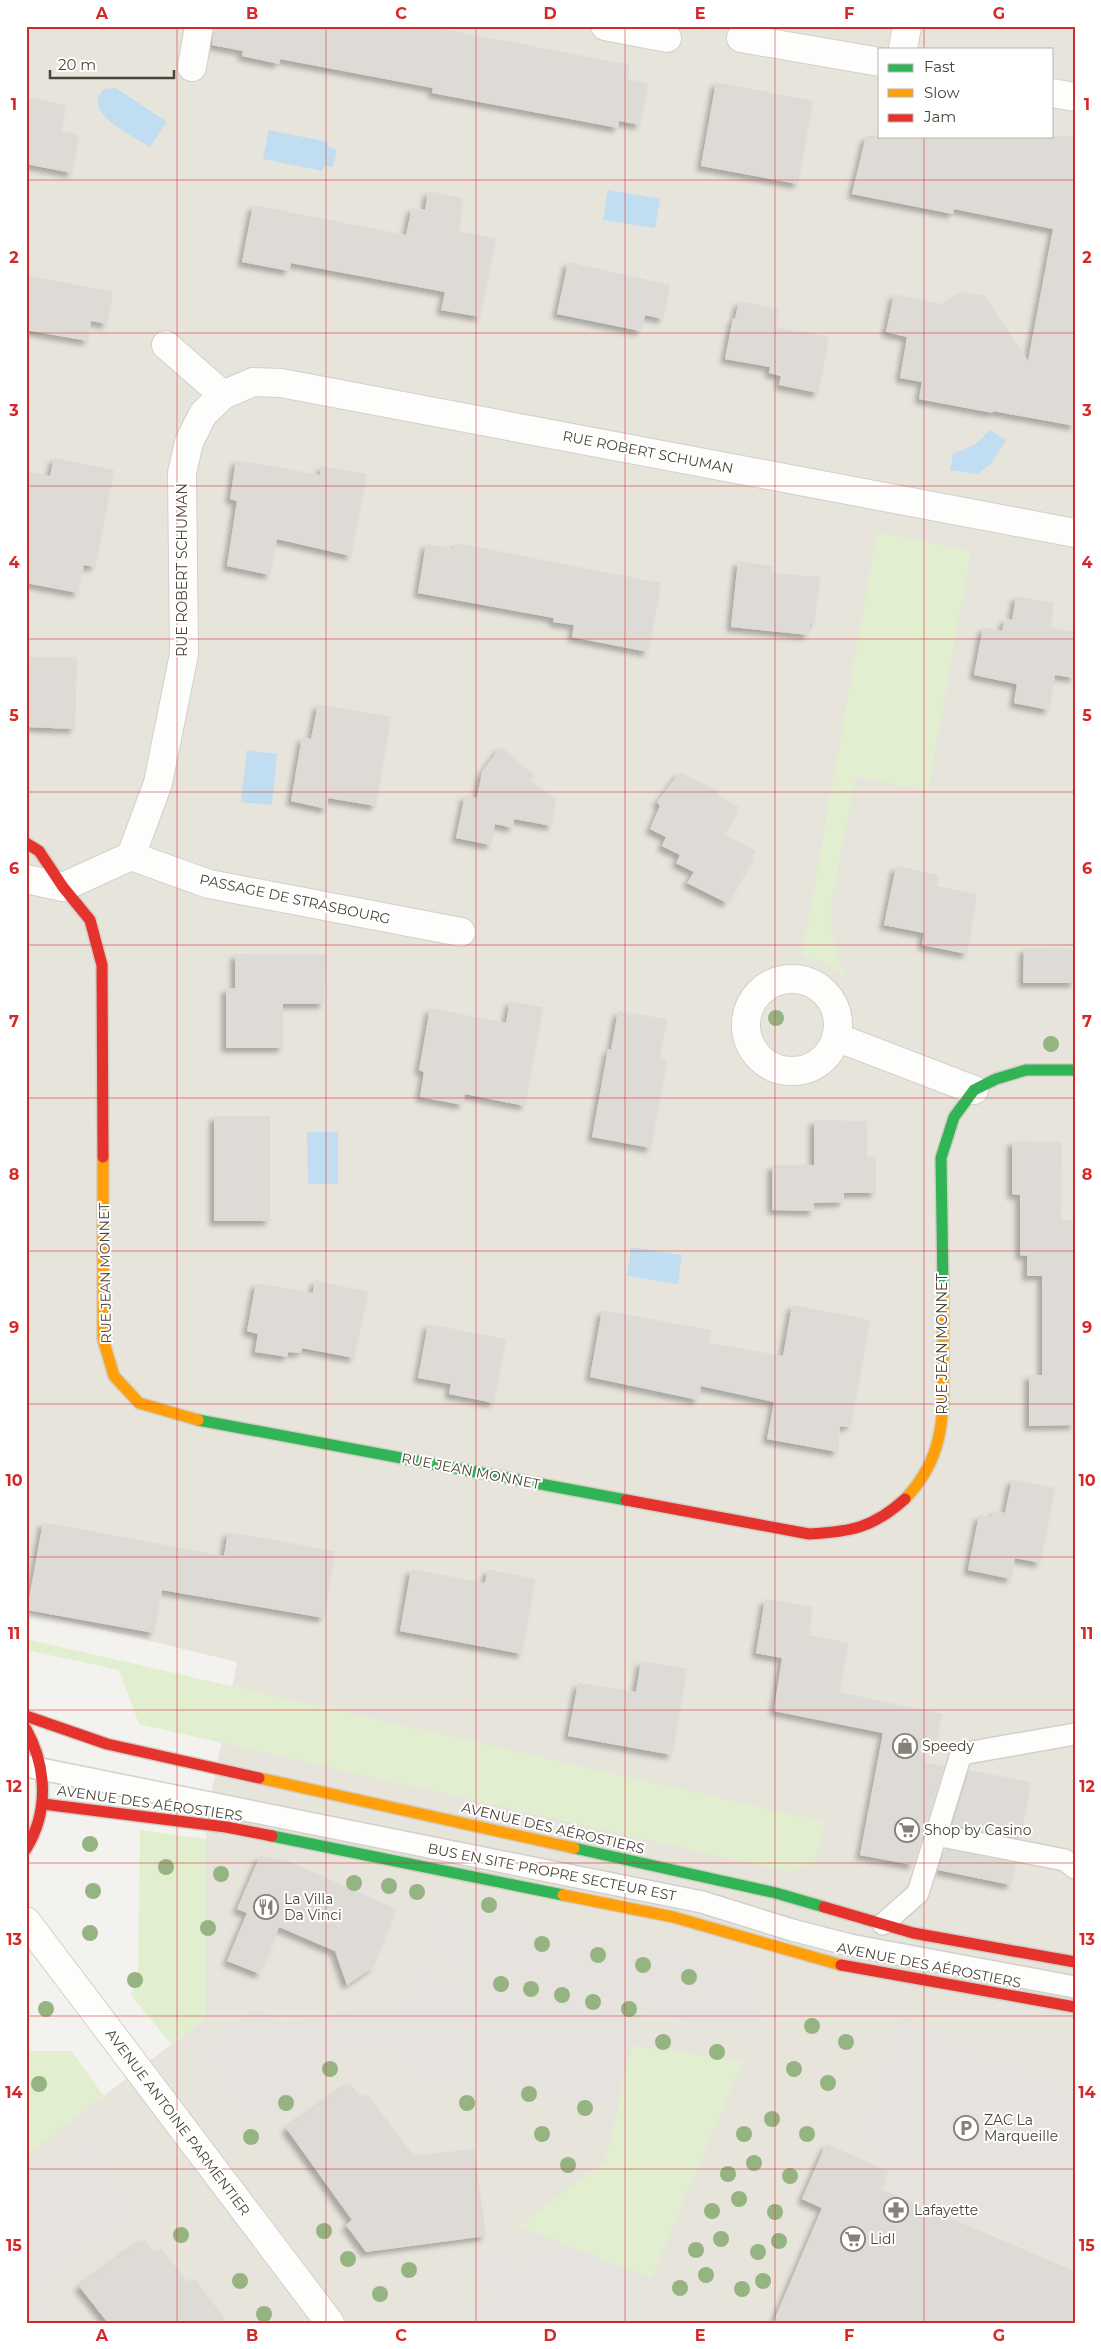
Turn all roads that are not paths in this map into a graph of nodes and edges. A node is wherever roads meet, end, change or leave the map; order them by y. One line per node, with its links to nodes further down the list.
1 (199, 26): 8 (street)
2 (605, 26): 4 (street)
3 (907, 26): 6 (street)
4 (667, 38)
5 (741, 38): 7 (street)
6 (903, 48)
7 (878, 62)
8 (192, 67)
9 (1054, 93): 10 (street)
10 (1075, 98)
11 (166, 345): 12 (street)
12 (223, 396): 13 (street, RUE ROBERT SCHUMAN); 15 (street, RUE ROBERT SCHUMAN)
13 (1075, 532)
14 (26, 843): 17 (main road)
15 (131, 856): 17 (street); 18 (street, PASSAGE DE STRASBOURG)
16 (26, 879): 17 (street)
17 (64, 887): 21 (main road, RUE JEAN MONNET)
18 (461, 932)
19 (836, 1038): 21 (street)
20 (1075, 1070): 21 (main road, RUE JEAN MONNET)
21 (974, 1090)
22 (26, 1716): 31 (main road, AVENUE DES AÉROSTIERS)
23 (26, 1729): 25 (main road)
24 (1075, 1734): 27 (lane)
25 (33, 1768): 26 (main road); 33 (lane, BUS EN SITE PROPRE SECTEUR EST)
26 (35, 1802): 28 (main road); 34 (main road, AVENUE DES AÉROSTIERS)
27 (936, 1835): 29 (lane); 31 (lane)
28 (26, 1849)
29 (1075, 1868)
30 (26, 1921): 35 (street, AVENUE ANTOINE PARMENTIER)
31 (883, 1924): 32 (main road, AVENUE DES AÉROSTIERS)
32 (1075, 1962)
33 (1075, 1987)
34 (1075, 2007)
35 (330, 2323)

